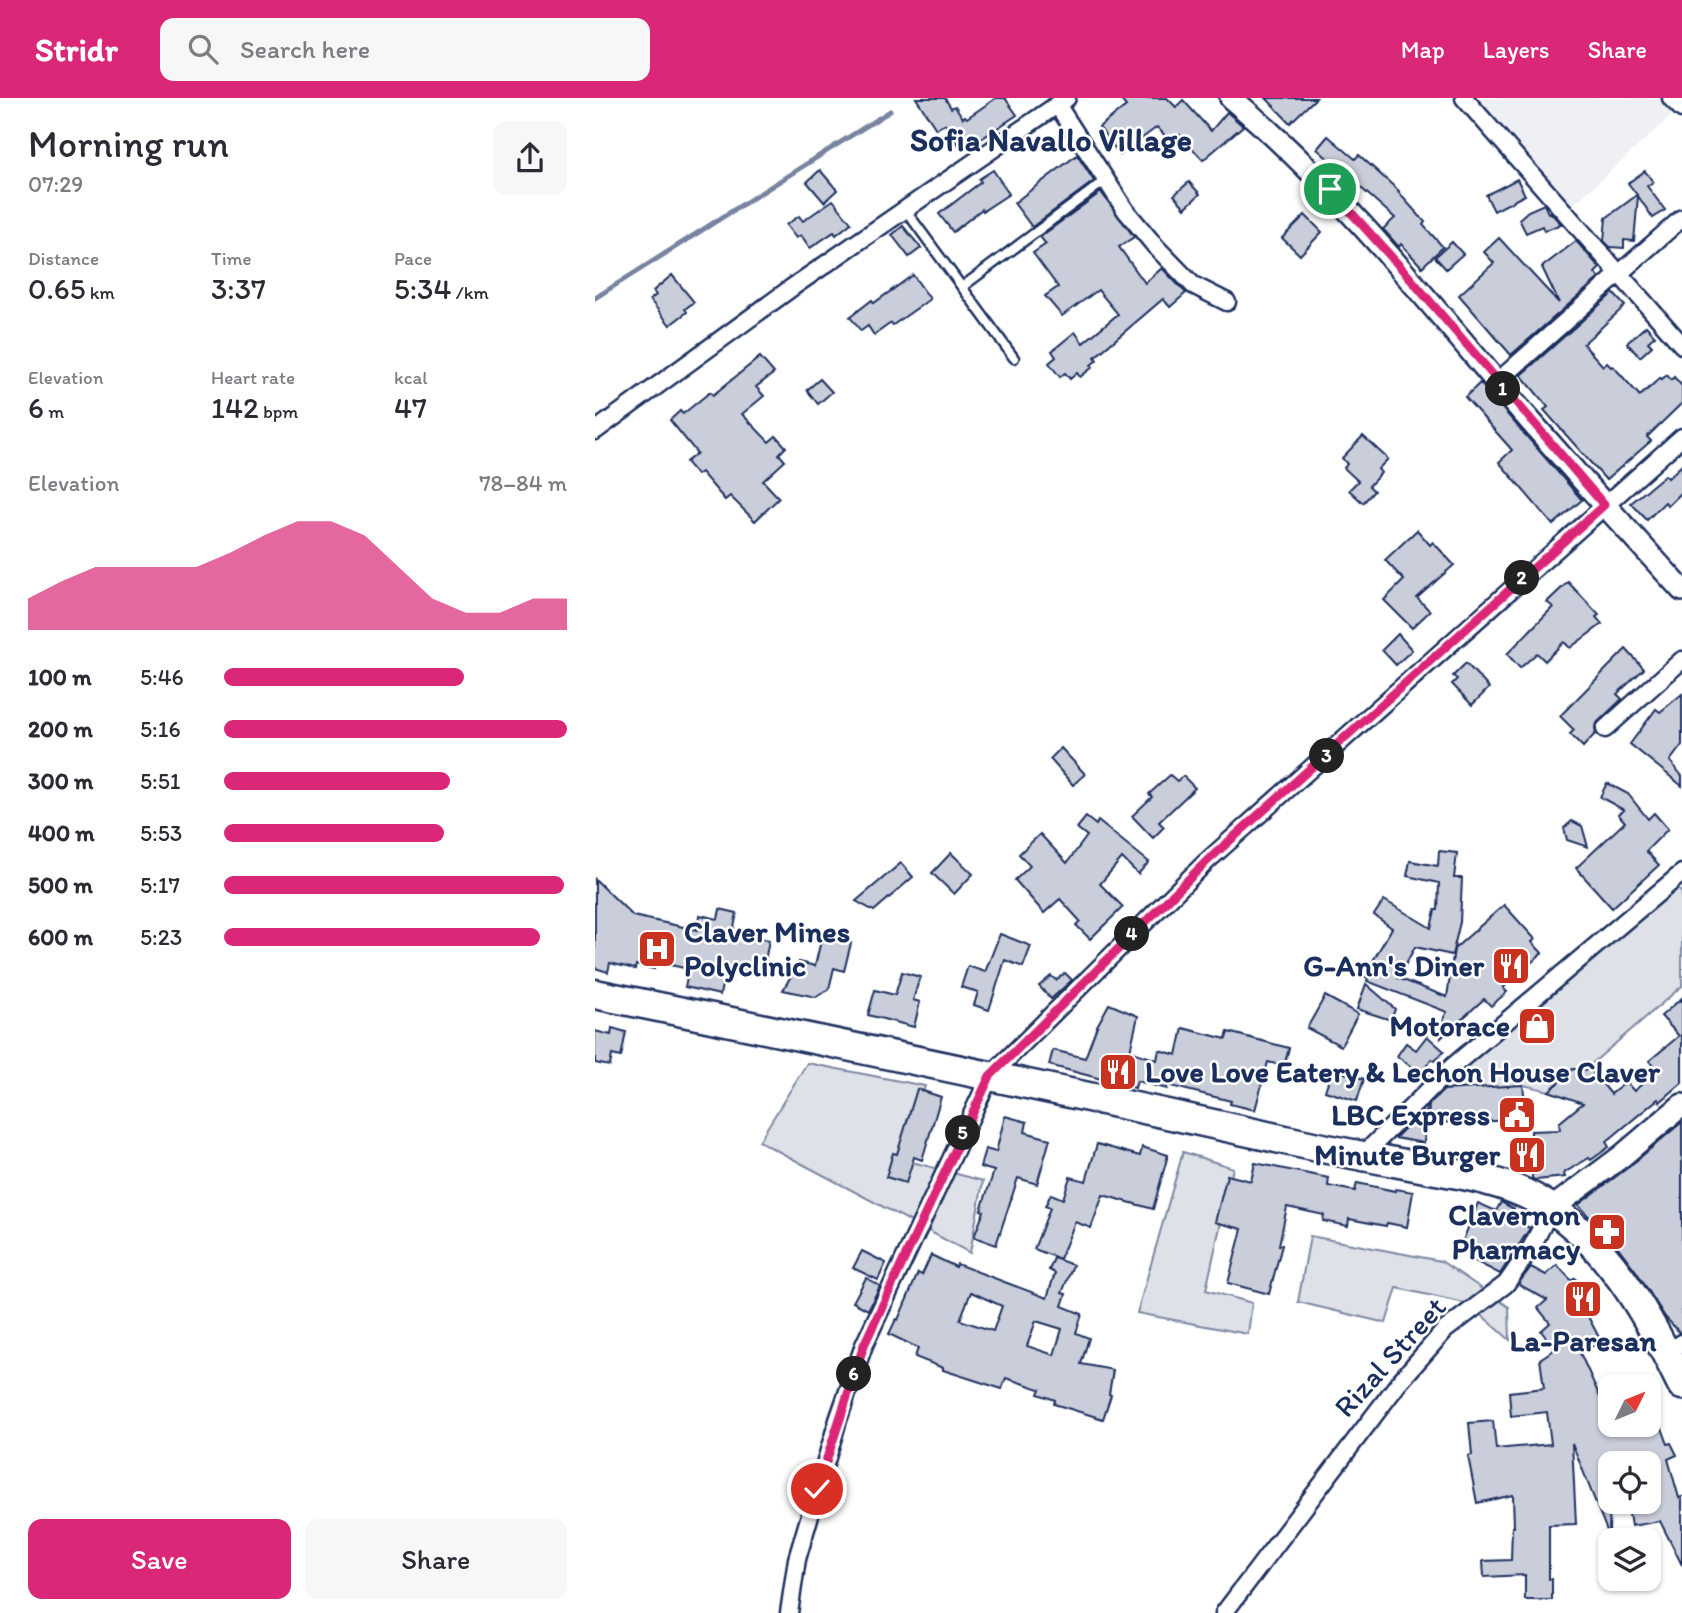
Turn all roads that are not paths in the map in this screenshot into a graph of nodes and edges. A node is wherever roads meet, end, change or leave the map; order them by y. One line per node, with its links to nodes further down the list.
1 (1231, 98): 14 (street)
2 (1464, 98): 9 (street)
3 (1671, 98): 5 (street)
4 (1063, 102): 6 (street); 7 (street)
5 (1682, 109)
6 (1106, 180): 10 (lane); 11 (street)
7 (904, 208): 10 (lane); 15 (street)
8 (1682, 218): 9 (street)
9 (1621, 274): 12 (street); 14 (street)
10 (962, 287): 13 (lane)
11 (1227, 302)
12 (1682, 345)
13 (1014, 358)
14 (1497, 382): 17 (street)
15 (595, 431)
16 (1682, 436): 17 (street)
17 (1604, 505): 18 (street); 23 (street)
18 (1682, 590)
19 (1682, 660): 20 (street)
20 (1605, 729)
21 (1682, 873): 25 (street)
22 (595, 994): 23 (highway)
23 (990, 1076): 25 (highway); 29 (street)
24 (1682, 1105): 26 (street, Rizal Street)
25 (1363, 1155): 26 (highway)
26 (1552, 1209): 27 (highway); 30 (street, Rizal Street)
27 (1674, 1348): 28 (highway)
28 (1682, 1385)
29 (789, 1613)
30 (1224, 1613)

